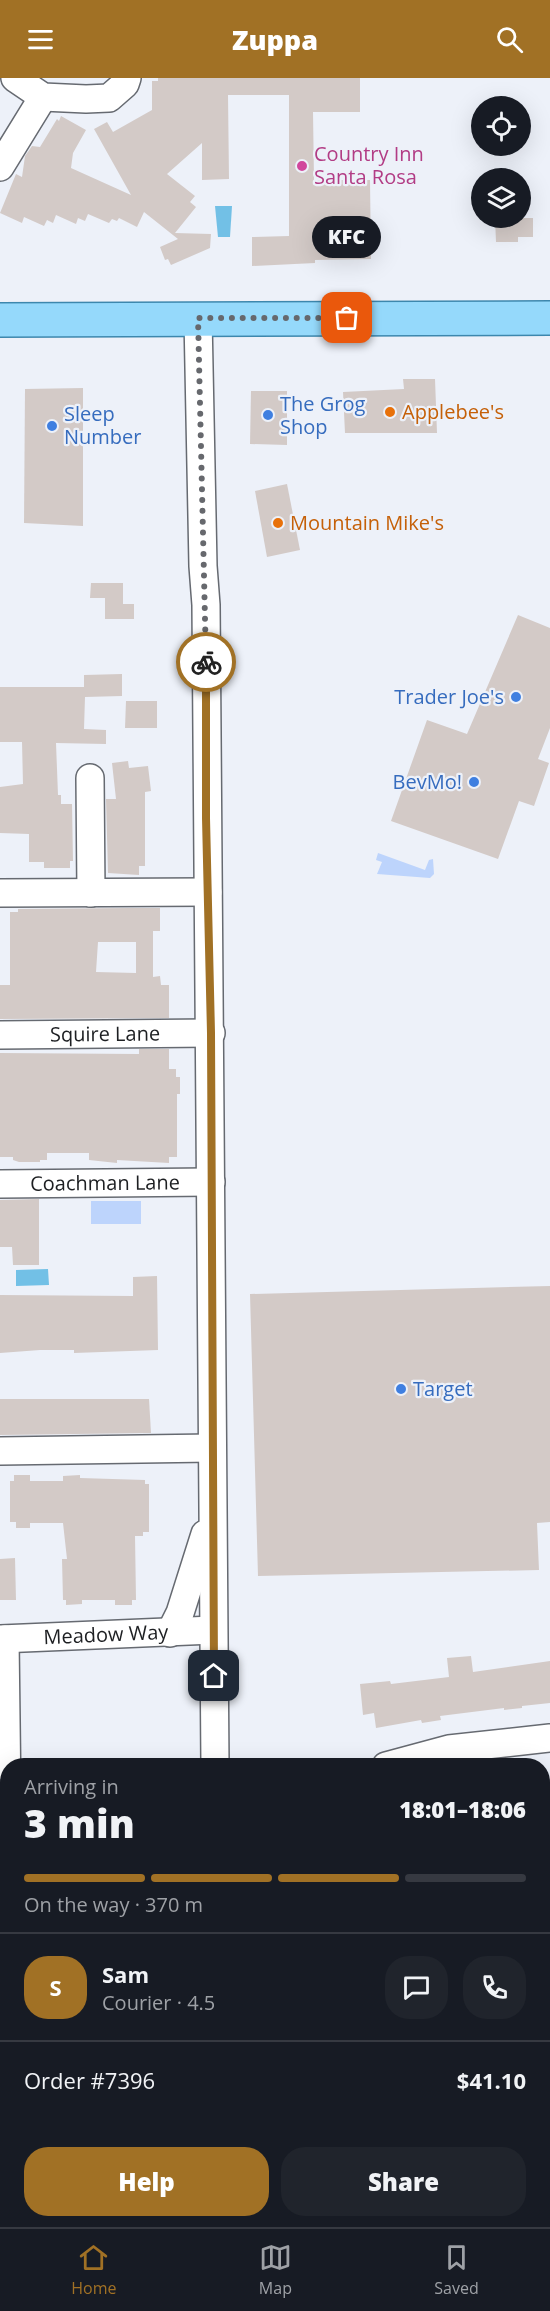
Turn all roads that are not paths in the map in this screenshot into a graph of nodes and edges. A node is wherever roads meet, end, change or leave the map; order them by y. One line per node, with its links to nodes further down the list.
1 (15, 78): 3 (street)
2 (128, 78): 3 (street)
3 (43, 97): 4 (street)
4 (0, 167)
5 (198, 318): 6 (main road); 7 (main road); 10 (street)
6 (550, 318)
7 (0, 320)
8 (90, 778): 9 (street)
9 (91, 892): 10 (street); 11 (street)
10 (208, 892): 12 (street)
11 (0, 893)
12 (211, 1033): 13 (street, Squire Lane); 14 (street)
13 (0, 1035)
14 (212, 1182): 15 (street, Coachman Lane); 16 (street)
15 (0, 1184)
16 (212, 1448): 17 (street); 18 (street)
17 (0, 1451)
18 (213, 1507): 19 (street); 20 (street)
19 (213, 1630): 20 (street, Meadow Way); 24 (street)
20 (170, 1633): 21 (street, Meadow Way)
21 (2, 1639): 23 (street)
22 (550, 1738): 25 (street)
23 (5, 1758)
24 (215, 1758)
25 (416, 1758)

